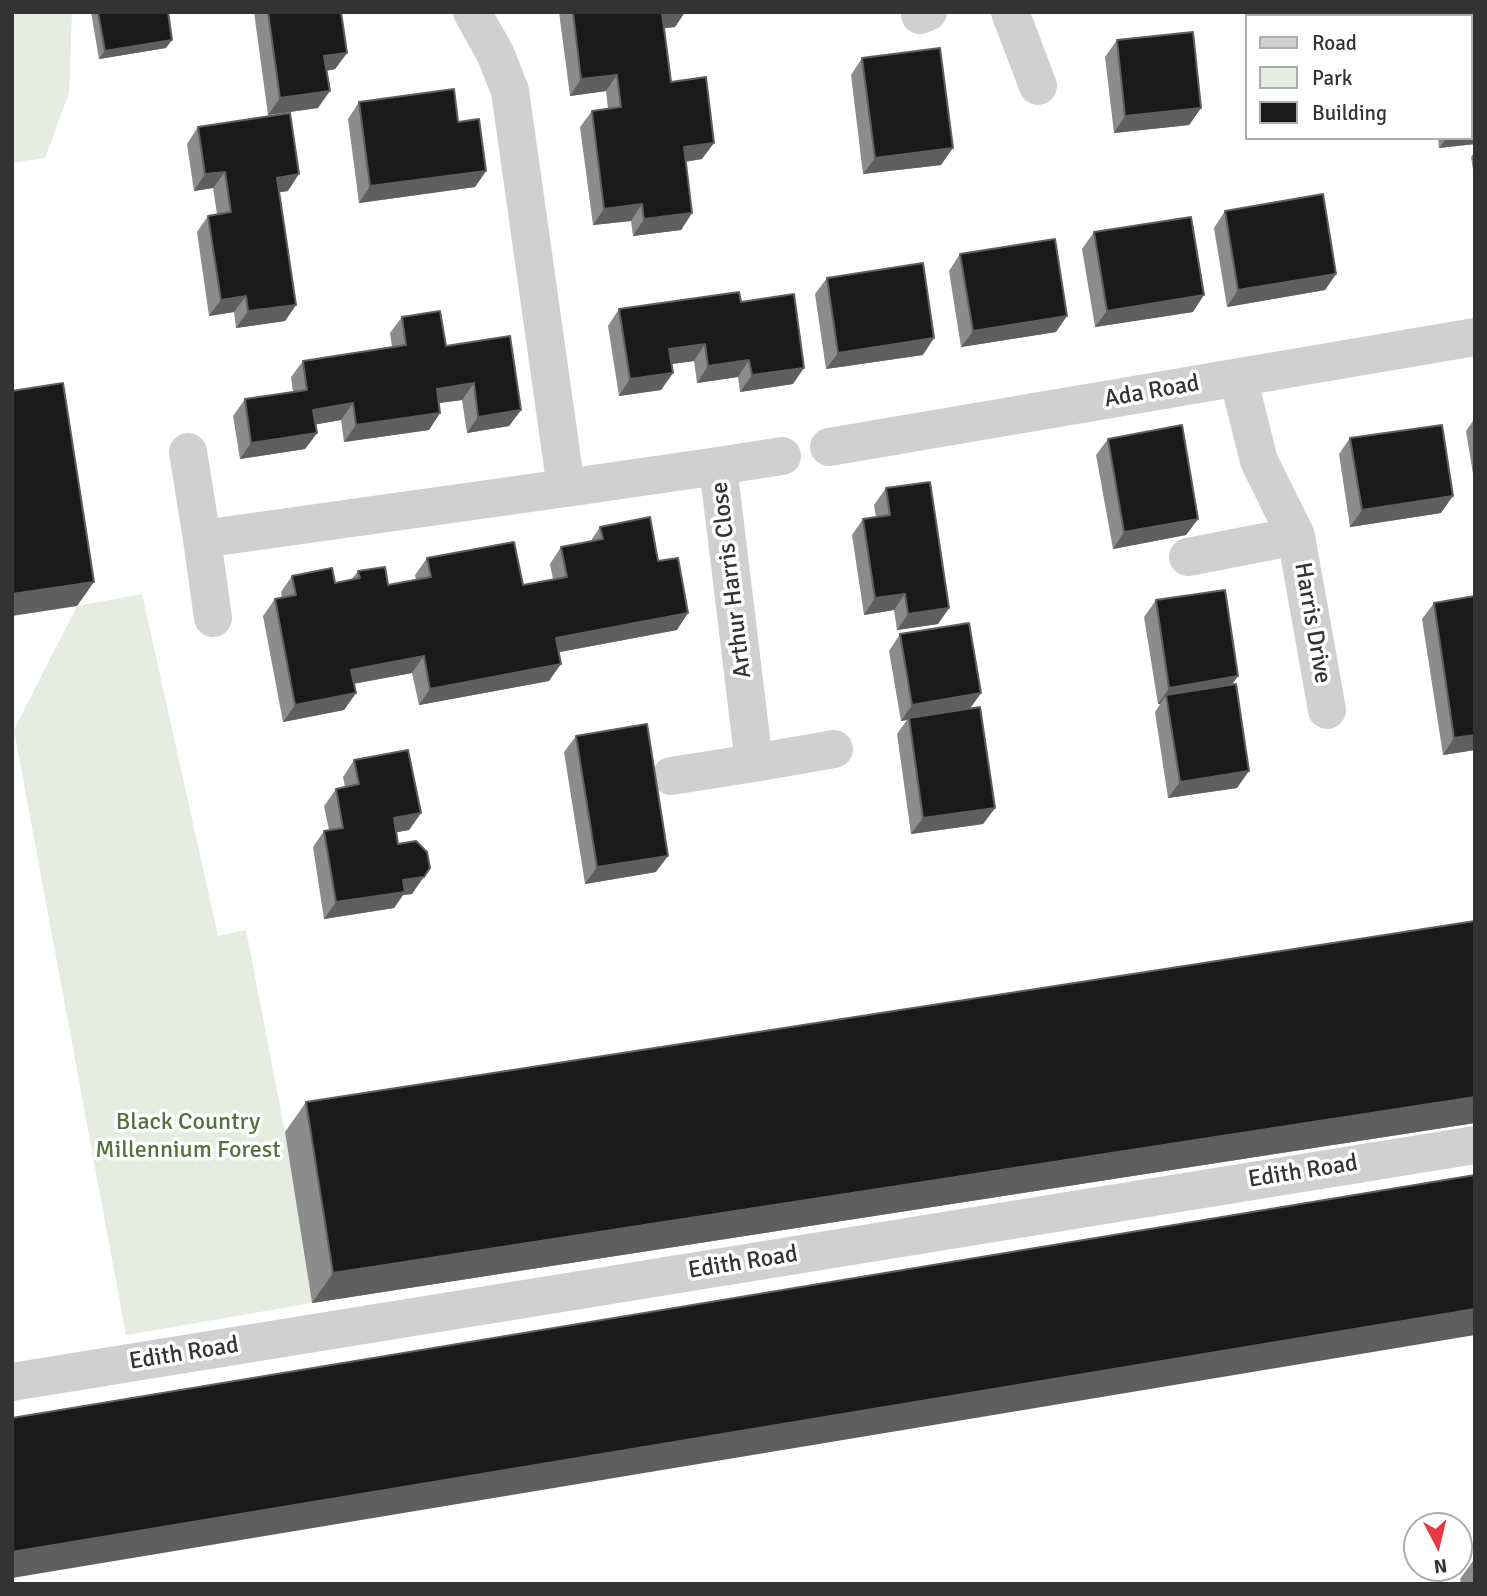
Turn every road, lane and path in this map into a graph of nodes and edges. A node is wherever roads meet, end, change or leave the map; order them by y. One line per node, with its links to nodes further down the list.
1 (472, 12): 10 (street)
2 (1010, 12): 3 (street)
3 (1038, 86)
4 (1475, 337): 5 (street, Ada Road)
5 (1238, 377): 6 (street, Ada Road); 11 (street, Harris Drive)
6 (829, 447)
7 (188, 452): 12 (street)
8 (782, 456): 9 (street)
9 (718, 466): 10 (street, Arthur Harris Close); 17 (street, Arthur Harris Close)
10 (566, 488): 12 (street, Arthur Harris Close)
11 (1296, 536): 13 (street, Harris Drive); 15 (street, Harris Drive)
12 (202, 540): 14 (street)
13 (1188, 557)
14 (214, 618)
15 (1327, 710)
16 (834, 749): 17 (street)
17 (754, 763): 18 (street)
18 (671, 776)
19 (1475, 1145): 20 (street, Edith Road)
20 (12, 1381)

